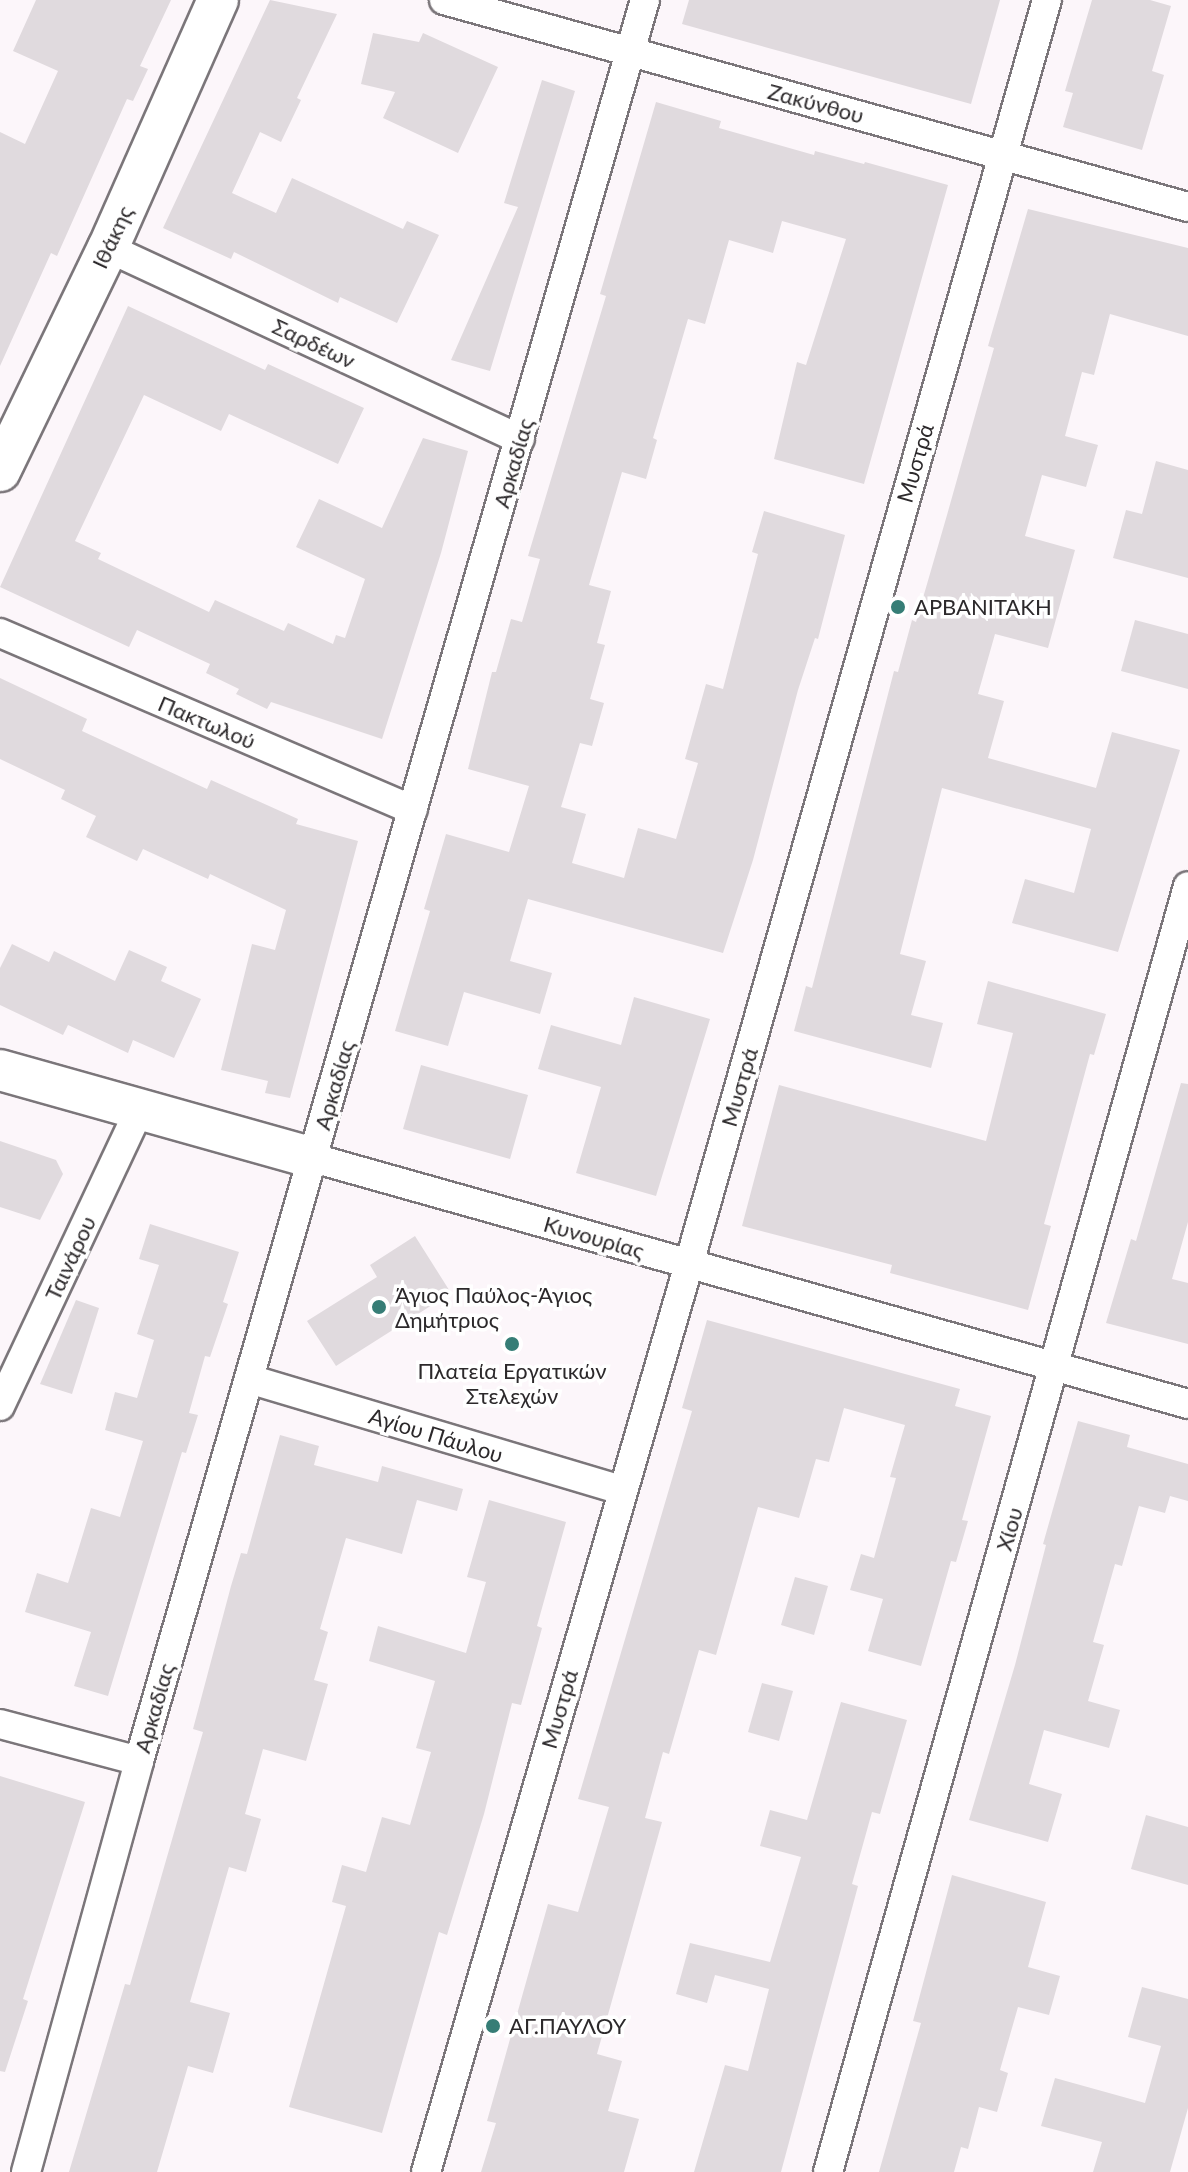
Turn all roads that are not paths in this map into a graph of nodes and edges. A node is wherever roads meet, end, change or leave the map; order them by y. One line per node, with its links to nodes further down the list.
1 (218, 0): 8 (street, Ιθάκης)
2 (444, 0): 5 (street, Ζακύνθου)
3 (645, 0): 5 (street, Αρκαδίας)
4 (1047, 0): 6 (street, Μυστρά)
5 (630, 52): 6 (street, Ζακύνθου); 9 (street, Αρκαδίας)
6 (1003, 155): 7 (street, Ζακύνθου); 17 (street, Μυστρά)
7 (1188, 207)
8 (108, 248): 9 (street, Σαρδέων); 10 (street, Ιθάκης)
9 (520, 439): 12 (street, Αρκαδίας)
10 (0, 471)
11 (0, 633): 12 (street, Πακτωλού)
12 (413, 810): 16 (street, Αρκαδίας)
13 (1188, 886): 18 (street, Χίου)
14 (0, 1070): 15 (street, Κυνουρίας)
15 (140, 1109): 16 (street, Κυνουρίας); 21 (street, Ταινάρου)
16 (313, 1158): 17 (street, Κυνουρίας); 19 (street, Αρκαδίας)
17 (689, 1264): 18 (street, Κυνουρίας); 22 (street, Μυστρά)
18 (1054, 1366): 20 (street, Κυνουρίας); 27 (street, Χίου)
19 (249, 1379): 22 (street, Αγίου Πάυλου); 24 (street, Αρκαδίας)
20 (1188, 1404)
21 (0, 1406)
22 (622, 1490): 26 (street, Μυστρά)
23 (0, 1724): 24 (street)
24 (139, 1761): 25 (street, Αρκαδίας)
25 (26, 2172)
26 (426, 2172)
27 (828, 2172)

